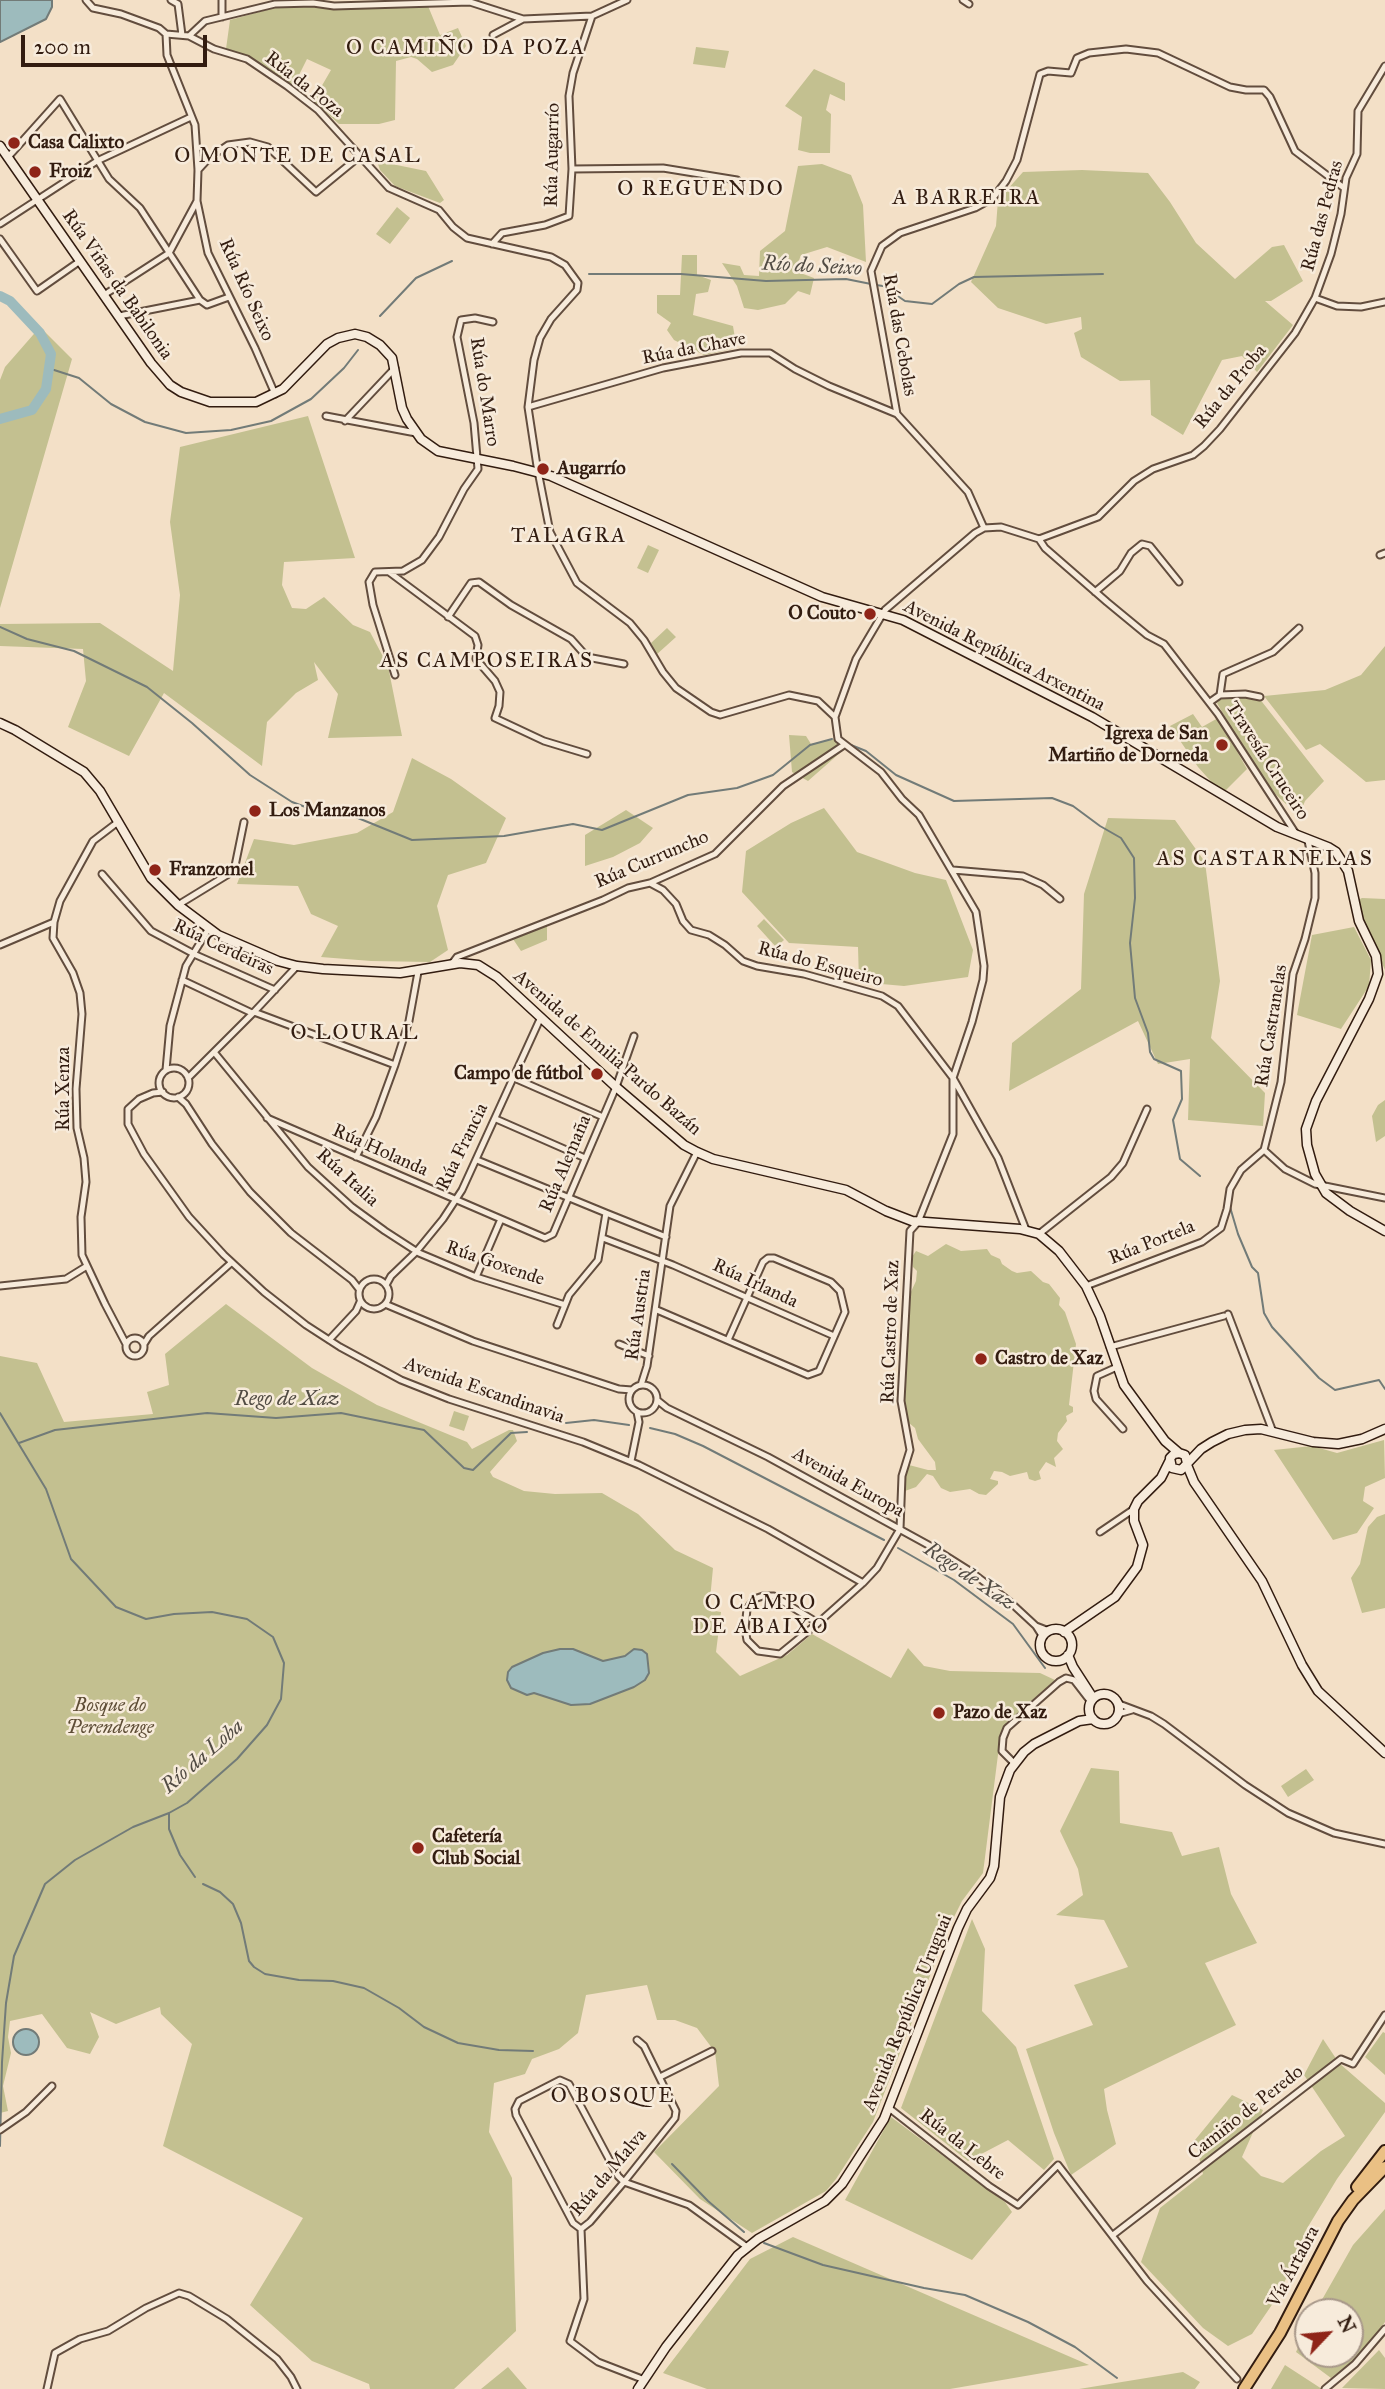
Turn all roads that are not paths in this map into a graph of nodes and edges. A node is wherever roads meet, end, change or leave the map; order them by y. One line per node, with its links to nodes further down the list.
1 (86, 0): 9 (street)
2 (171, 0): 10 (street)
3 (222, 0): 7 (street)
4 (627, 0): 6 (street)
5 (483, 3): 7 (street); 8 (street)
6 (592, 16): 8 (street); 18 (street, Rúa Augarrío)
7 (222, 17): 10 (street)
8 (523, 19): 11 (street)
9 (166, 34): 10 (street); 13 (street, Rúa Río Seixo)
10 (185, 35): 16 (street, Rúa da Poza)
11 (493, 35)
12 (1385, 66): 21 (street, Rúa das Pedras)
13 (191, 117): 17 (street); 19 (street, Rúa Río Seixo)
14 (0, 146): 15 (street, Rúa Viñas da Babilonia)
15 (9, 156): 17 (street); 22 (street, Rúa Viñas da Babilonia)
16 (360, 156): 19 (street); 26 (street, Rúa da Poza)
17 (97, 161): 22 (street); 27 (street)
18 (572, 169): 20 (street); 26 (street, Rúa Augarrío)
19 (198, 170): 23 (street, Rúa Río Seixo)
20 (737, 180)
21 (1344, 188): 31 (street, Rúa das Pedras); 39 (street, Rúa das Cebolas)
22 (37, 199): 24 (street); 28 (street, Rúa Viñas da Babilonia)
23 (197, 201): 27 (street); 30 (street, Rúa Río Seixo)
24 (0, 224)
25 (0, 239): 28 (street)
26 (492, 244): 38 (street)
27 (169, 253): 29 (street); 32 (street)
28 (80, 261): 29 (street, Rúa Viñas da Babilonia)
29 (104, 295): 34 (street, Rúa Viñas da Babilonia)
30 (229, 297): 32 (street); 37 (street, Rúa Río Seixo)
31 (1315, 298): 33 (street); 46 (street, Rúa da Proba)
32 (200, 300): 34 (street)
33 (1385, 302)
34 (119, 316): 37 (street, Rúa Viñas da Babilonia)
35 (493, 322): 43 (street, Rúa do Marro)
36 (395, 368): 37 (street, Avenida República Arxentina); 41 (street); 42 (street, Avenida República Arxentina)
37 (275, 394)
38 (528, 407): 39 (street, Rúa da Chave); 44 (street)
39 (897, 414): 45 (street, Rúa das Cebolas)
40 (326, 416): 41 (street)
41 (345, 421): 42 (street)
42 (416, 433): 43 (street, Avenida República Arxentina)
43 (479, 460): 44 (street, Avenida República Arxentina); 47 (street)
44 (538, 472): 50 (street, Avenida República Arxentina); 58 (street)
45 (984, 528): 46 (street); 50 (street)
46 (1039, 539): 49 (street, Travesía Cruceiro)
47 (389, 572): 51 (street); 54 (street)
48 (1179, 582): 49 (street)
49 (1095, 592): 57 (street, Travesía Cruceiro)
50 (883, 613): 58 (street); 64 (street, Avenida República Arxentina)
51 (448, 617): 53 (street); 61 (street)
52 (1299, 628): 55 (street, Travesía Cruceiro)
53 (624, 664)
54 (395, 676)
55 (1220, 695): 56 (street); 57 (street, Travesía Cruceiro)
56 (1260, 697)
57 (1210, 702): 64 (street, Travesía Cruceiro)
58 (835, 718): 60 (street)
59 (0, 723): 62 (street, Avenida de Emilia Pardo Bazán)
60 (844, 745): 66 (street); 68 (street, Rúa Curruncho)
61 (587, 754)
62 (118, 822): 70 (street, Avenida de Emilia Pardo Bazán); 71 (street)
63 (244, 822): 70 (street)
64 (1296, 837): 65 (street, Avenida República Arxentina)
65 (1308, 841): 106 (street, Rúa Castranelas); 111 (street, Avenida República Arxentina)
66 (953, 870): 69 (street); 94 (street)
67 (102, 874): 74 (street, Rúa Cerdeiras)
68 (650, 883): 75 (street, Rúa Curruncho); 94 (street, Rúa do Esqueiro)
69 (1060, 899)
70 (178, 905): 72 (street, Avenida de Emilia Pardo Bazán)
71 (54, 922): 73 (street); 126 (street, Rúa Xenza)
72 (209, 928): 74 (street); 76 (street, Avenida de Emilia Pardo Bazán)
73 (0, 944)
74 (192, 953): 78 (street); 79 (street, Rúa Cerdeiras)
75 (451, 965): 77 (street, Avenida de Emilia Pardo Bazán); 82 (street, Avenida de Emilia Pardo Bazán)
76 (297, 966): 77 (street, Avenida de Emilia Pardo Bazán); 79 (street, Rúa Cerdeiras)
77 (418, 972): 87 (street)
78 (182, 980): 80 (street); 86 (street)
79 (275, 990): 81 (street, Rúa Cerdeiras)
80 (237, 1006): 81 (street); 83 (street)
81 (253, 1012): 83 (street, Rúa Cerdeiras); 87 (street)
82 (541, 1017): 93 (street, Rúa Francia); 95 (street, Avenida de Emilia Pardo Bazán)
83 (244, 1021): 85 (street, Rúa Cerdeiras)
84 (634, 1036): 95 (street, Rúa Alemaña)
85 (214, 1052): 89 (street, Rúa Cerdeiras); 101 (street, Rúa Holanda)
86 (168, 1059): 88 (street); 90 (street)
87 (395, 1065): 108 (street)
88 (175, 1068): 90 (street); 91 (street)
89 (196, 1069): 91 (street); 92 (street, Rúa Cerdeiras)
90 (166, 1070): 96 (street)
91 (184, 1072): 92 (street)
92 (188, 1078): 97 (street)
93 (514, 1078): 102 (street); 103 (street, Rúa Francia)
94 (953, 1078): 117 (street); 118 (street, Rúa do Esqueiro)
95 (616, 1087): 102 (street, Rúa Alemaña); 107 (street, Avenida de Emilia Pardo Bazán)
96 (161, 1088): 98 (street); 125 (street, Avenida Escandinavia)
97 (185, 1093): 98 (street); 99 (street)
98 (178, 1097): 99 (street)
99 (186, 1104): 128 (street)
100 (1146, 1109): 120 (street)
101 (267, 1118): 104 (street, Rúa Holanda); 105 (street, Rúa Italia)
102 (603, 1118): 109 (street, Rúa Alemaña)
103 (496, 1119): 109 (street); 110 (street, Rúa Francia)
104 (292, 1129): 105 (street); 108 (street, Rúa Holanda)
105 (284, 1139): 123 (street, Rúa Italia)
106 (1264, 1150): 111 (street); 132 (street, Rúa Portela)
107 (697, 1152): 117 (street, Avenida de Emilia Pardo Bazán); 121 (street)
108 (356, 1157): 114 (street, Rúa Holanda)
109 (585, 1158): 113 (street, Rúa Alemaña)
110 (477, 1160): 113 (street); 114 (street, Rúa Francia)
111 (1320, 1184): 112 (street); 119 (street, Avenida República Arxentina)
112 (1385, 1198)
113 (568, 1199): 115 (street); 116 (street, Rúa Alemaña)
114 (456, 1200): 116 (street, Rúa Alemaña); 123 (street, Rúa Francia)
115 (606, 1213): 121 (street); 122 (street, Rúa Goxende)
116 (501, 1219): 127 (street)
117 (918, 1222): 118 (street, Avenida de Emilia Pardo Bazán); 170 (street, Rúa Castro de Xaz)
118 (1026, 1230): 120 (street, Avenida de Emilia Pardo Bazán)
119 (1385, 1231)
120 (1039, 1234): 132 (street, Avenida de Emilia Pardo Bazán)
121 (666, 1237): 124 (street)
122 (603, 1238): 124 (street); 137 (street, Rúa Goxende)
123 (416, 1251): 127 (street, Rúa Goxende); 130 (street, Rúa Francia)
124 (662, 1261): 134 (street, Rúa Irlanda); 139 (street, Rúa Austria)
125 (232, 1263): 143 (street, Avenida Escandinavia); 146 (street)
126 (87, 1266): 131 (street); 145 (street, Rúa Xenza)
127 (475, 1277): 137 (street, Rúa Goxende)
128 (352, 1280): 129 (street); 133 (street)
129 (364, 1282): 130 (street); 133 (street)
130 (384, 1283): 136 (street)
131 (0, 1286)
132 (1086, 1286): 148 (street, Avenida de Emilia Pardo Bazán)
133 (359, 1289): 135 (street)
134 (747, 1297): 142 (street, Rúa Irlanda); 142 (street); 144 (street)
135 (360, 1301): 138 (street); 140 (street)
136 (387, 1301): 138 (street); 152 (street)
137 (565, 1305): 141 (street, Rúa Goxende)
138 (365, 1307): 140 (street)
139 (657, 1310): 144 (street); 149 (street, Rúa Austria)
140 (356, 1311): 143 (street)
141 (557, 1325)
142 (834, 1336): 144 (street)
143 (329, 1340): 164 (street, Avenida Escandinavia)
144 (728, 1340)
145 (128, 1341): 146 (street, Rúa Xenza); 146 (street, Rúa Xenza)
146 (142, 1342)
147 (619, 1344): 149 (street)
148 (1110, 1348): 150 (street, Avenida de Emilia Pardo Bazán); 159 (street)
149 (649, 1356): 151 (street, Rúa Austria)
150 (1117, 1367): 157 (street); 160 (street, Avenida de Emilia Pardo Bazán)
151 (645, 1385): 153 (street); 155 (street)
152 (619, 1390): 153 (street); 154 (street)
153 (632, 1390): 154 (street)
154 (628, 1398): 156 (street)
155 (655, 1404): 156 (street); 170 (street, Avenida Europa)
156 (641, 1413): 164 (street)
157 (1124, 1429)
158 (1385, 1429): 159 (street)
159 (1273, 1432): 161 (street)
160 (1165, 1441): 162 (street, Avenida de Emilia Pardo Bazán); 163 (street, Avenida de Emilia Pardo Bazán)
161 (1201, 1449): 162 (street); 165 (street)
162 (1181, 1453): 163 (street); 165 (street)
163 (1170, 1459): 166 (street); 167 (street)
164 (631, 1461): 172 (street, Avenida Escandinavia)
165 (1187, 1464): 166 (street); 168 (street)
166 (1178, 1471): 167 (street); 168 (street)
167 (1160, 1478): 169 (street)
168 (1194, 1482): 179 (street)
169 (1134, 1509): 171 (street); 175 (street)
170 (900, 1529): 172 (street, Rúa Castro de Xaz); 174 (street, Avenida Europa)
171 (1100, 1532)
172 (863, 1583): 173 (street, Rúa Castro de Xaz)
173 (818, 1623): 173 (street, Rúa Castro de Xaz)
174 (1046, 1634): 175 (street); 176 (street)
175 (1067, 1635): 176 (street)
176 (1065, 1658): 177 (street)
177 (1093, 1705): 178 (street); 178 (street); 180 (street, Avenida República Uruguai); 180 (street)
178 (1119, 1709): 181 (street)
179 (1385, 1753)
180 (1015, 1764): 187 (street, Avenida República Uruguai)
181 (1385, 1844)
182 (1385, 2015): 193 (street, Camiño de Peredo)
183 (637, 2040): 185 (street, Rúa da Malva)
184 (712, 2051): 185 (street)
185 (660, 2077): 191 (street, Rúa da Malva)
186 (52, 2086): 188 (street)
187 (889, 2108): 193 (street, Rúa da Lebre); 194 (street, Avenida República Uruguai)
188 (0, 2130)
189 (1385, 2151): 195 (highway)
190 (1385, 2167): 195 (highway, Vía Ártabra)
191 (624, 2182): 192 (street, Rúa da Malva); 192 (street); 194 (street)
192 (581, 2229): 197 (street, Rúa da Malva)
193 (1113, 2235): 198 (street)
194 (747, 2247): 197 (street, Avenida República Uruguai)
195 (1321, 2251): 202 (highway, Vía Ártabra)
196 (1385, 2329): 203 (street)
197 (642, 2379): 201 (street, Avenida República Uruguai)
198 (1237, 2379)
199 (47, 2389): 200 (street)
200 (297, 2389)
201 (638, 2389)
202 (1244, 2389)
203 (1325, 2389)

